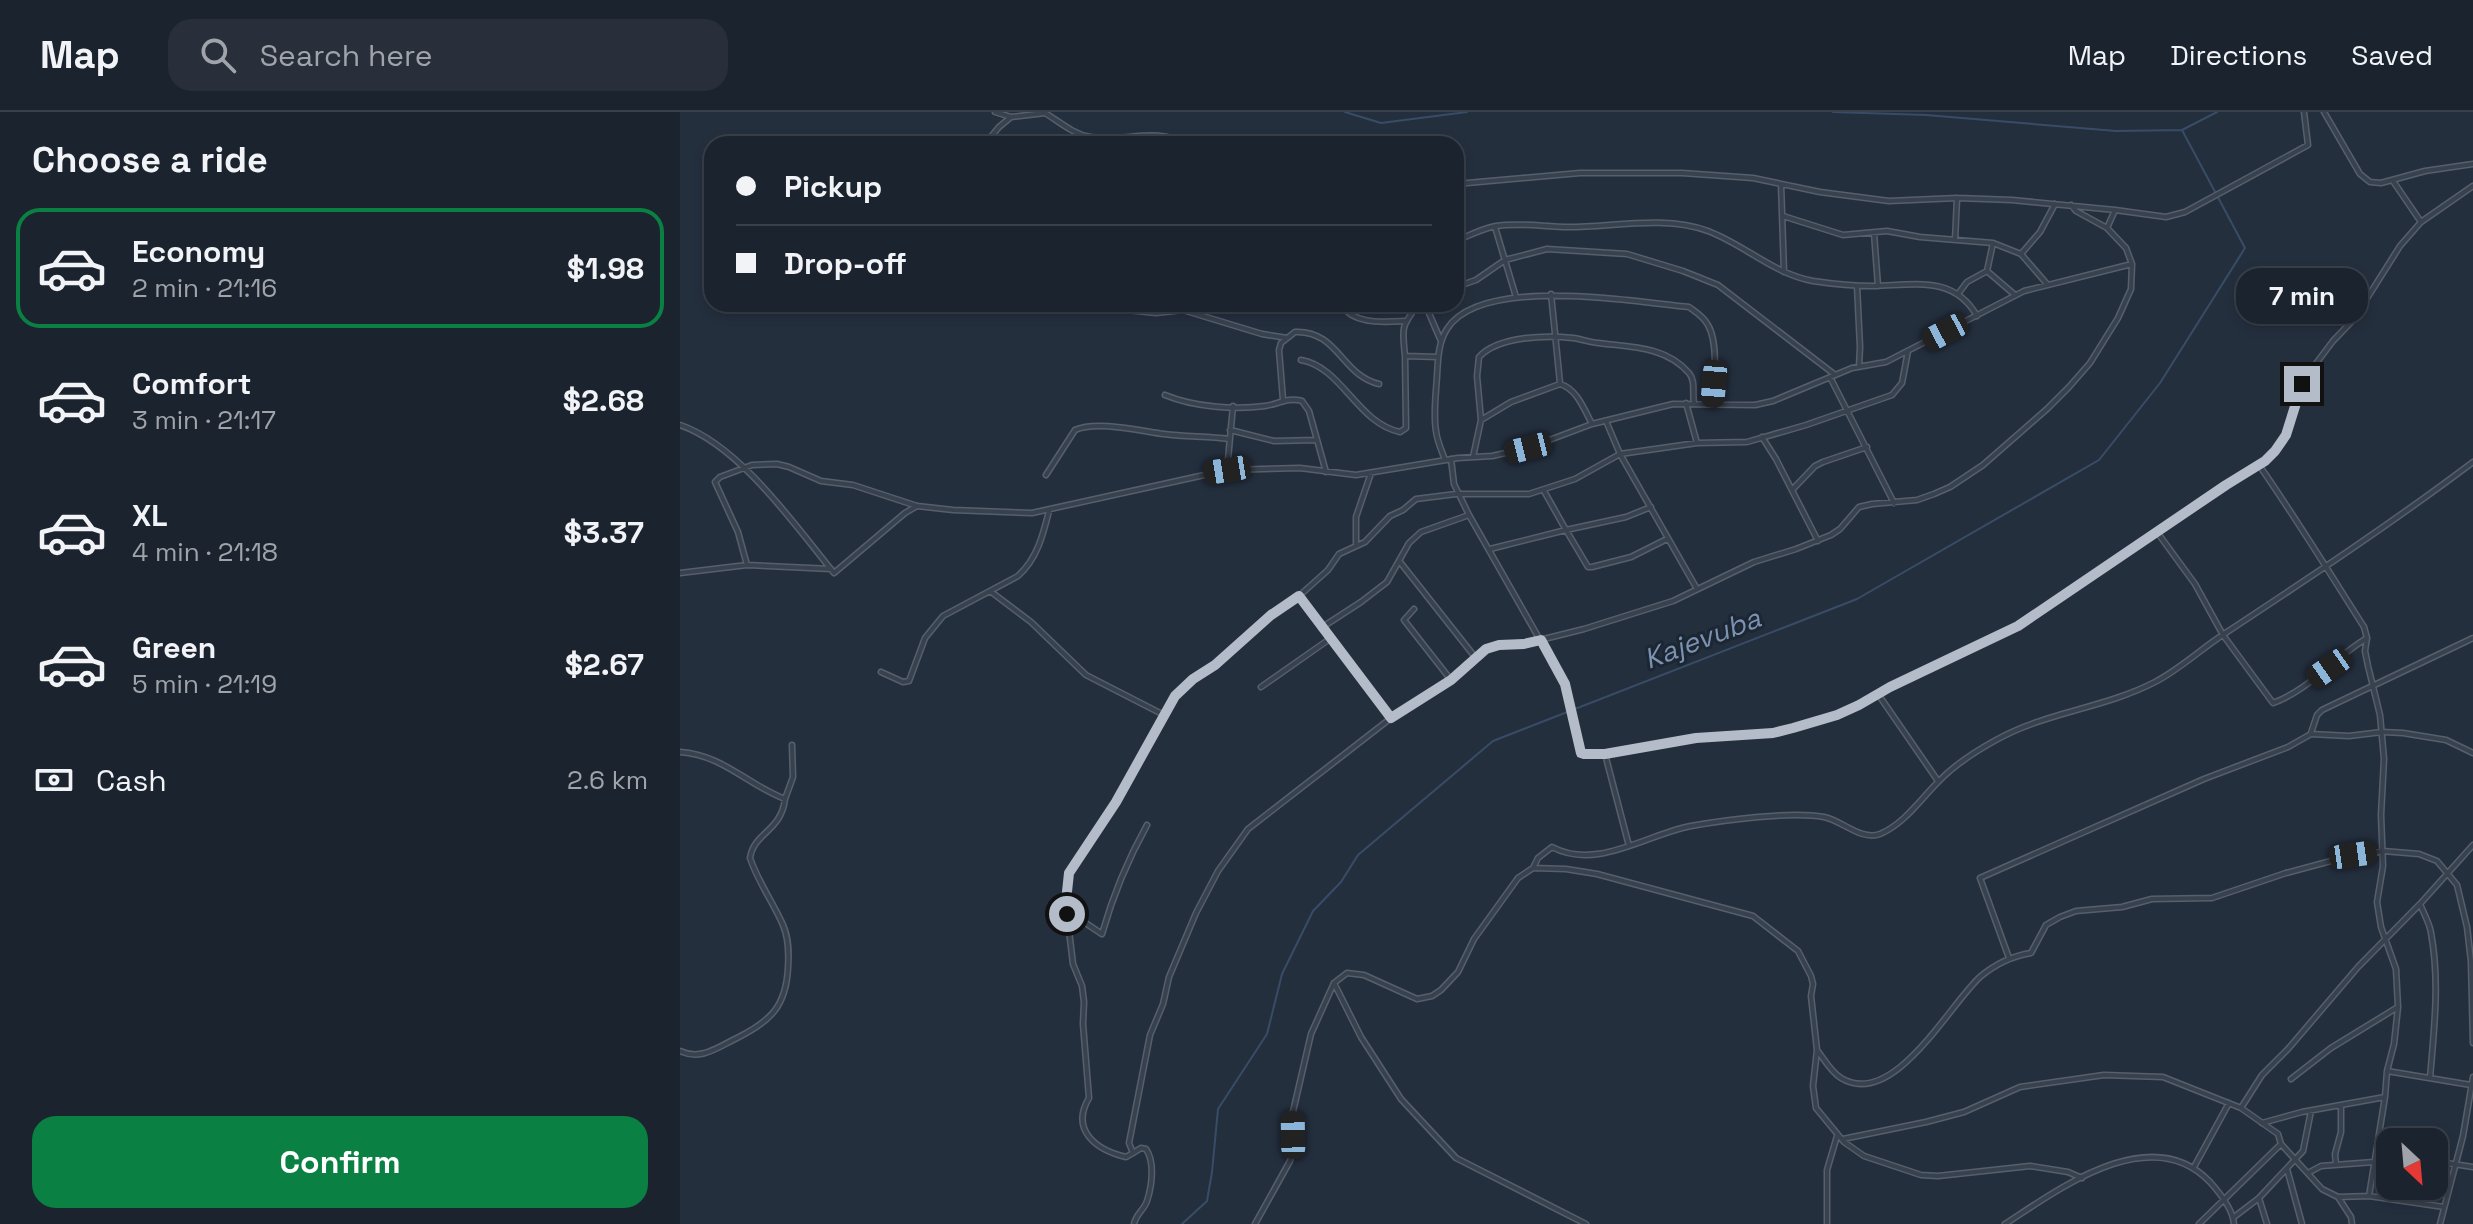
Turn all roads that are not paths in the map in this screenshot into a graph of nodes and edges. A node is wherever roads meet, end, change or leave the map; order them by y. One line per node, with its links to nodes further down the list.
1 (995, 112): 4 (street)
2 (2304, 112): 15 (street)
3 (2324, 112): 8 (street)
4 (1011, 117): 5 (street); 6 (street)
5 (992, 136)
6 (1087, 136)
7 (2473, 164): 8 (street)
8 (2392, 180): 17 (street)
9 (1464, 183): 10 (street)
10 (1781, 184): 12 (street); 16 (street)
11 (2473, 186): 17 (street)
12 (1957, 198): 13 (street); 22 (street)
13 (2055, 204): 14 (street); 24 (street)
14 (2071, 205): 15 (street); 19 (street)
15 (2115, 210): 19 (street)
16 (1783, 216): 20 (street); 28 (street)
17 (2421, 222): 75 (street)
18 (1494, 226): 21 (street); 25 (street); 28 (street)
19 (2107, 228): 26 (street)
20 (1874, 233): 22 (street); 32 (street)
21 (1464, 237)
22 (1955, 240): 23 (street)
23 (1993, 243): 24 (street); 27 (street)
24 (2021, 254): 30 (street)
25 (1505, 260): 29 (street); 36 (street); 51 (street)
26 (2132, 264): 30 (street); 84 (street)
27 (1987, 271): 34 (street); 35 (street)
28 (1784, 272): 31 (street)
29 (1464, 284)
30 (2047, 284): 35 (street)
31 (1857, 286): 32 (street); 50 (street)
32 (1878, 286): 34 (street)
33 (1551, 294): 36 (street); 44 (street); 58 (street)
34 (1958, 294): 41 (street)
35 (2015, 295): 41 (street)
36 (1516, 297): 45 (street)
37 (1190, 312): 43 (street)
38 (1349, 312): 42 (street)
39 (1412, 312): 42 (street)
40 (1428, 312): 45 (street)
41 (1977, 316): 46 (street)
42 (1405, 321): 47 (street)
43 (1287, 338): 52 (street); 55 (street)
44 (1556, 338): 53 (street); 57 (street); 61 (street)
45 (1441, 341): 48 (street)
46 (1908, 351): 50 (street); 60 (street)
47 (1405, 356): 48 (street); 49 (street)
48 (1438, 357): 73 (street)
49 (1301, 360)
50 (1859, 367): 51 (street)
51 (1832, 375): 58 (street); 60 (street)
52 (1379, 384)
53 (1560, 384): 61 (street); 63 (street)
54 (1165, 395): 59 (street)
55 (1283, 400): 59 (street); 68 (street)
56 (1686, 403): 57 (street); 62 (street); 69 (street)
57 (1694, 403): 58 (street)
58 (1712, 404)
59 (1233, 406): 65 (street)
60 (1847, 412): 66 (street); 70 (street)
61 (1481, 420): 72 (street)
62 (1606, 421): 63 (street); 71 (street)
63 (1592, 424): 72 (street)
64 (680, 425): 76 (street)
65 (1230, 430): 67 (street); 68 (street)
66 (1762, 436): 69 (street); 82 (street)
67 (1229, 439): 77 (street); 80 (street)
68 (1317, 440): 78 (street)
69 (1697, 443): 71 (street)
70 (1867, 447): 82 (street); 84 (street)
71 (1620, 454): 81 (street); 86 (street)
72 (1473, 457): 73 (street)
73 (1448, 460): 79 (street); 83 (street)
74 (2473, 462): 97 (street)
75 (2259, 465): 90 (street); 97 (street)
76 (744, 468): 85 (street); 96 (street); 98 (street)
77 (1227, 470): 78 (street); 87 (street)
78 (1326, 472): 79 (street)
79 (1371, 472): 93 (street)
80 (1046, 475)
81 (1543, 490): 83 (street); 89 (street)
82 (1792, 490): 92 (street)
83 (1460, 494): 88 (street); 93 (street)
84 (1894, 503): 92 (street)
85 (917, 506): 87 (street); 98 (street)
86 (1651, 507): 89 (street); 91 (street)
87 (1049, 511): 101 (street)
88 (1469, 515): 94 (street); 95 (street)
89 (1566, 530): 91 (street); 94 (street)
90 (2157, 532): 105 (street); 115 (street)
91 (1667, 539): 100 (street)
92 (1818, 541): 100 (street)
93 (1356, 544): 102 (street)
94 (1490, 549): 109 (street)
95 (1400, 562): 104 (street); 110 (street)
96 (747, 565): 98 (street); 99 (street)
97 (2325, 568): 105 (street); 107 (street)
98 (831, 569)
99 (680, 573)
100 (1697, 589): 109 (street)
101 (990, 591): 111 (street); 116 (street)
102 (1299, 596): 104 (street); 116 (street)
103 (1414, 609): 112 (street)
104 (1321, 628): 106 (street)
105 (2223, 635): 107 (street); 124 (street)
106 (1331, 638): 114 (street); 117 (street)
107 (2367, 638): 113 (street)
108 (2473, 638): 113 (street)
109 (1541, 640): 110 (street); 123 (street)
110 (1475, 657): 112 (street)
111 (881, 672)
112 (1451, 680): 117 (street)
113 (2374, 685): 118 (street); 119 (street)
114 (1261, 687)
115 (1878, 694): 123 (street); 124 (street)
116 (1164, 715): 133 (street)
117 (1391, 718): 159 (street)
118 (2382, 732): 119 (street); 122 (street); 129 (street)
119 (2311, 734): 135 (street)
120 (792, 745): 125 (street)
121 (680, 752): 125 (street)
122 (2473, 753)
123 (1605, 754): 128 (street)
124 (1938, 781): 128 (street)
125 (785, 799): 143 (street)
126 (1147, 825): 133 (street)
127 (2473, 845): 131 (street)
128 (1629, 846): 130 (street)
129 (2383, 851): 131 (street); 134 (street); 135 (street)
130 (1533, 868): 137 (street); 142 (street)
131 (2447, 872): 132 (street); 136 (street)
132 (2420, 904): 134 (street); 146 (street)
133 (1067, 914): 159 (street)
134 (2386, 939): 140 (street); 152 (street)
135 (2009, 958): 142 (street)
136 (2472, 961): 139 (street)
137 (1334, 983): 176 (street); 178 (street)
138 (2473, 984): 139 (street)
139 (2472, 993): 141 (street)
140 (2398, 1007): 144 (street); 147 (street)
141 (2473, 1043)
142 (1817, 1050): 156 (street)
143 (680, 1051)
144 (2387, 1071): 146 (street); 149 (street)
145 (2473, 1077): 148 (street)
146 (2430, 1078): 148 (street)
147 (2291, 1079)
148 (2471, 1085): 163 (street)
149 (2385, 1097): 151 (street); 155 (street)
150 (2229, 1103): 152 (street); 156 (street); 166 (street)
151 (2341, 1105): 153 (street); 164 (street)
152 (2241, 1108): 154 (street)
153 (2311, 1111): 154 (street); 160 (street)
154 (2262, 1123): 157 (street)
155 (2380, 1128)
156 (1840, 1138): 169 (street); 179 (street)
157 (2281, 1144): 160 (street); 173 (street)
158 (2376, 1152): 161 (street)
159 (1133, 1153): 177 (street)
160 (2296, 1160): 167 (street); 168 (street)
161 (2374, 1162): 164 (street); 170 (street)
162 (2448, 1163): 163 (street)
163 (2456, 1164): 165 (street); 174 (street)
164 (2336, 1165): 168 (street)
165 (2473, 1167)
166 (2193, 1168): 169 (street); 173 (street)
167 (2287, 1169): 172 (street); 184 (street)
168 (2308, 1173): 171 (street)
169 (2082, 1178): 180 (street)
170 (2369, 1196): 171 (street); 174 (street)
171 (2338, 1197): 185 (street)
172 (2259, 1198): 175 (street); 183 (street)
173 (2223, 1200): 175 (street); 181 (street)
174 (2444, 1207): 186 (street)
175 (2234, 1217): 182 (street)
176 (1256, 1223)
177 (1134, 1224)
178 (1586, 1224)
179 (1827, 1224)
180 (2005, 1224)
181 (2199, 1224)
182 (2234, 1224)
183 (2267, 1224)
184 (2302, 1224)
185 (2352, 1224)
186 (2440, 1224)

